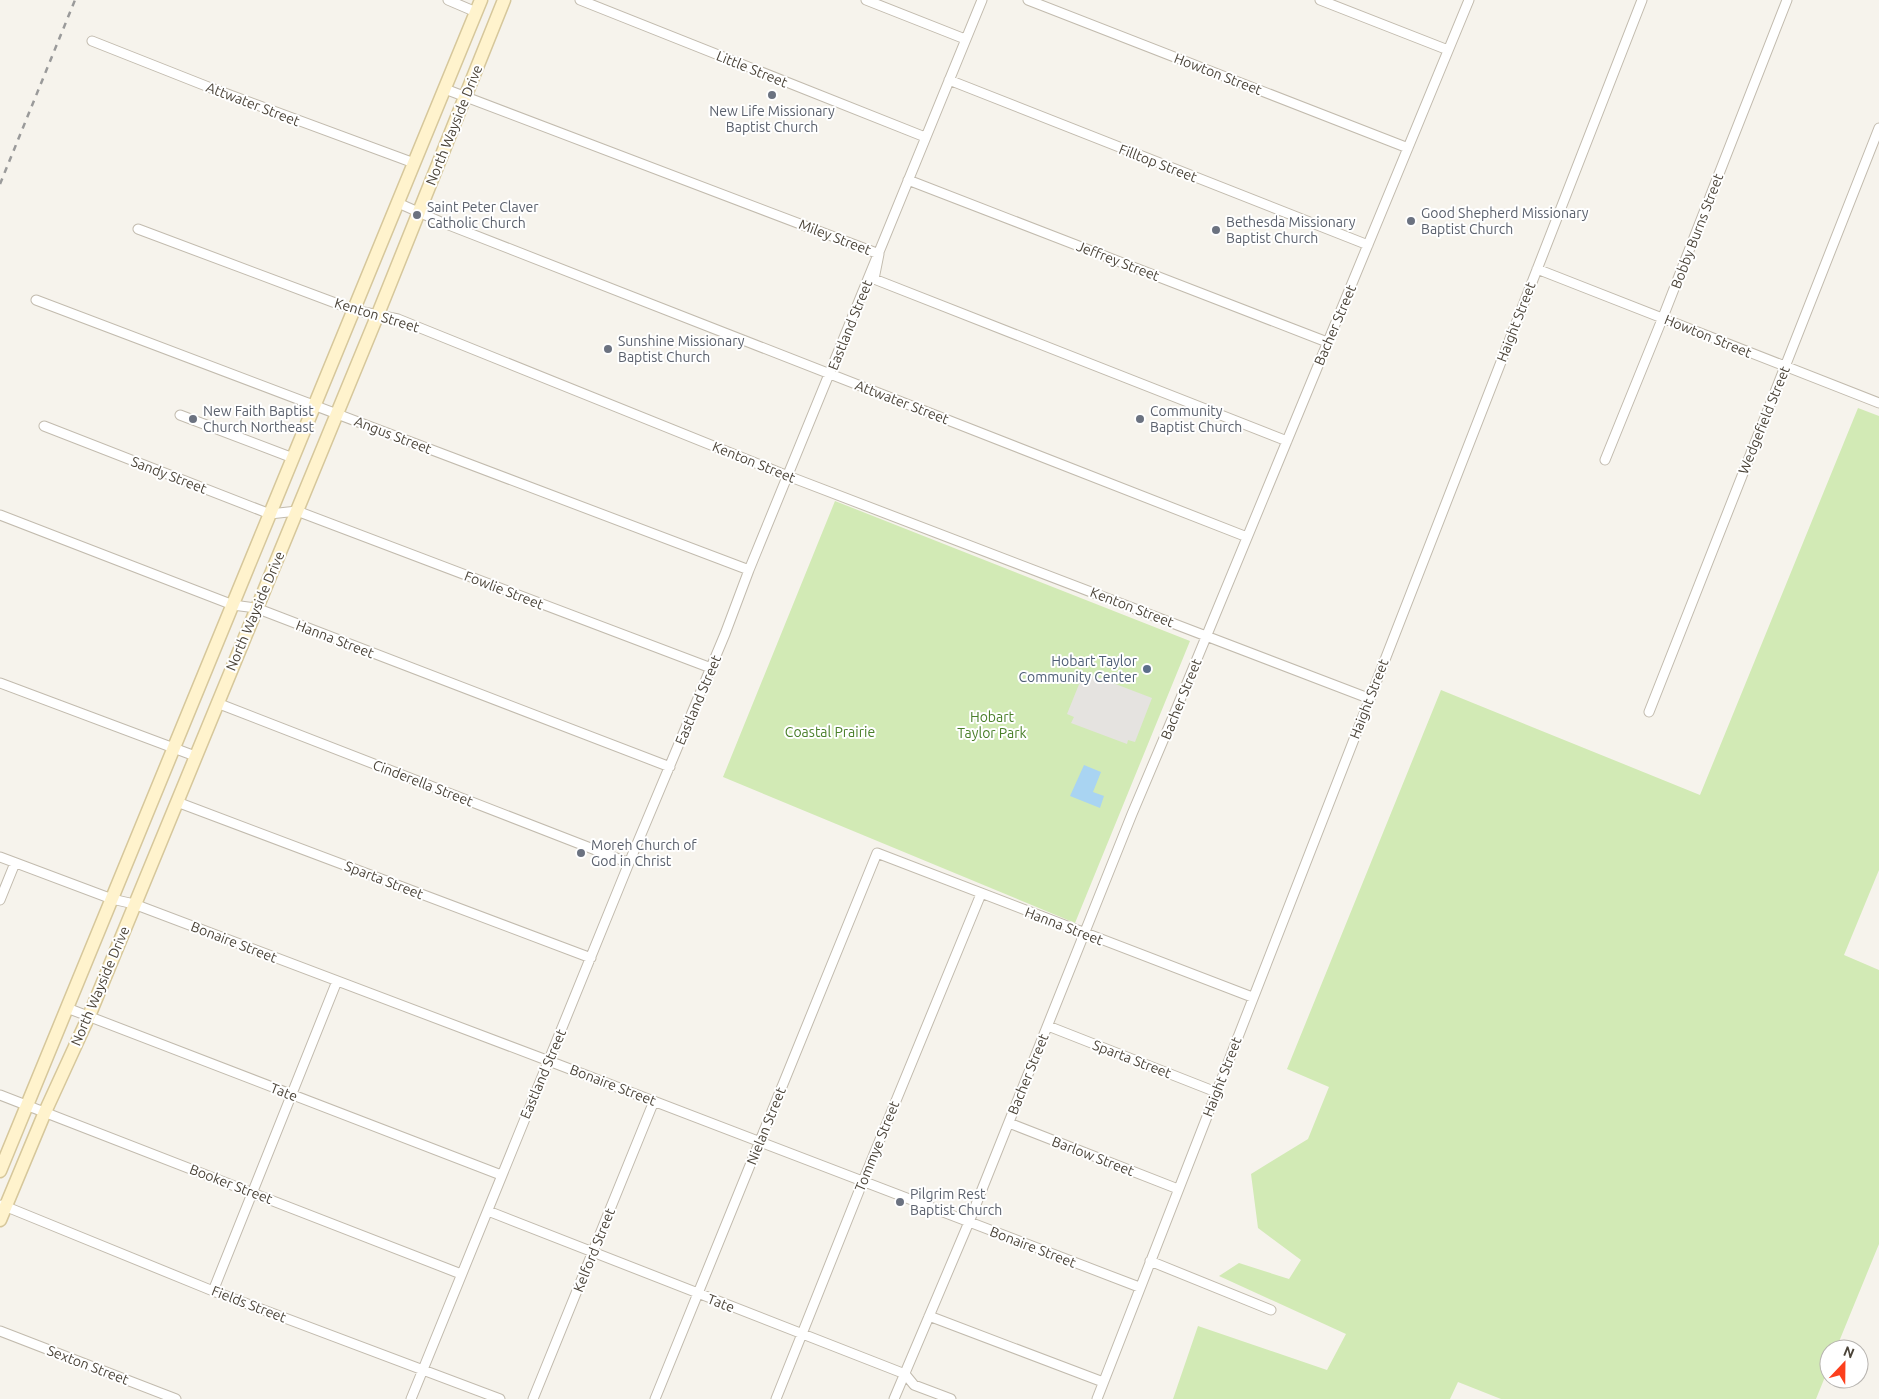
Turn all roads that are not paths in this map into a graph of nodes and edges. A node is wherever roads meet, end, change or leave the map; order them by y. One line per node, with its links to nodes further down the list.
1 (448, 0): 11 (street)
2 (504, 0): 12 (main road, North Wayside Drive)
3 (580, 0): 20 (street, Little Street)
4 (866, 0): 13 (street)
5 (982, 0): 13 (street, Eastland Street)
6 (1028, 0): 21 (street, Howton Street)
7 (1320, 0): 15 (street)
8 (1469, 0): 15 (street, Bacher Street)
9 (1642, 0): 29 (street, Haight Street)
10 (1787, 0): 33 (street, Bobby Burns Street)
11 (479, 6): 12 (main road); 17 (main road, North Wayside Drive)
12 (497, 21): 18 (main road, North Wayside Drive)
13 (965, 39): 16 (street, Eastland Street)
14 (92, 41): 22 (street, Attwater Street)
15 (1448, 50): 21 (street, Bacher Street)
16 (948, 80): 20 (street, Eastland Street); 27 (street, Filltop Street)
17 (445, 89): 18 (street, Miley Street); 22 (main road, North Wayside Drive)
18 (466, 97): 25 (main road, North Wayside Drive); 28 (street, Miley Street)
19 (1879, 128): 35 (street, Wedgefield Street)
20 (925, 137): 23 (street, Eastland Street)
21 (1408, 148): 27 (street, Bacher Street)
22 (414, 163): 24 (main road, North Wayside Drive)
23 (908, 180): 28 (street, Eastland Street); 34 (street, Jeffrey Street)
24 (398, 203): 25 (street, Attwater Street); 31 (main road, North Wayside Drive)
25 (418, 212): 32 (main road, North Wayside Drive); 36 (street, Attwater Street)
26 (138, 230): 31 (street, Kenton Street)
27 (1368, 245): 34 (street, Bacher Street)
28 (879, 254): 36 (street, Eastland Street); 42 (street, Miley Street)
29 (1537, 269): 33 (street, Howton Street); 56 (street, Haight Street)
30 (36, 300): 38 (street, Angus Street)
31 (354, 310): 32 (street, Kenton Street); 38 (main road, North Wayside Drive)
32 (378, 314): 39 (main road, North Wayside Drive); 45 (street, Kenton Street)
33 (1663, 317): 35 (street, Howton Street); 44 (street, Bobby Burns Street)
34 (1327, 342): 42 (street, Bacher Street)
35 (1785, 367): 37 (street, Howton Street); 58 (street, Wedgefield Street)
36 (830, 374): 45 (street, Eastland Street); 49 (street, Attwater Street)
37 (1879, 403)
38 (315, 406): 39 (street, Angus Street); 43 (main road, North Wayside Drive)
39 (335, 414): 46 (main road, North Wayside Drive); 50 (street, Angus Street)
40 (180, 415): 43 (street)
41 (44, 426): 48 (street, Sandy Street)
42 (1286, 441): 49 (street, Bacher Street)
43 (293, 458): 48 (main road, North Wayside Drive)
44 (1604, 460)
45 (788, 476): 50 (street, Eastland Street); 53 (street, Kenton Street)
46 (297, 511): 48 (street, Sandy Street); 52 (main road, North Wayside Drive); 54 (street, Fowlie Street)
47 (0, 514): 51 (street, Hanna Street)
48 (270, 514): 51 (main road, North Wayside Drive)
49 (1247, 537): 53 (street, Bacher Street)
50 (749, 570): 54 (street, Eastland Street)
51 (233, 605): 52 (street, Hanna Street); 59 (main road, North Wayside Drive)
52 (256, 608): 57 (main road, North Wayside Drive); 61 (street, Hanna Street)
53 (1206, 636): 56 (street, Kenton Street); 71 (street, Bacher Street)
54 (711, 668): 61 (street, Eastland Street)
55 (0, 683): 59 (street)
56 (1368, 698): 74 (street, Haight Street)
57 (217, 703): 60 (main road, North Wayside Drive); 66 (street, Cinderella Street)
58 (1649, 712)
59 (174, 749): 60 (street); 68 (main road, North Wayside Drive)
60 (195, 756): 62 (main road, North Wayside Drive)
61 (670, 767): 66 (street, Eastland Street)
62 (177, 802): 70 (main road, North Wayside Drive); 72 (street, Sparta Street)
63 (877, 853): 67 (street, Hanna Street); 86 (street, Nielan Street)
64 (0, 857): 65 (street, Bonaire Street)
65 (15, 863): 68 (street, Bonaire Street); 69 (street)
66 (629, 863): 72 (street, Eastland Street)
67 (981, 894): 71 (street, Hanna Street); 89 (street, Tommye Street)
68 (112, 899): 70 (street, Bonaire Street); 75 (main road, North Wayside Drive)
69 (0, 900)
70 (134, 904): 73 (street, Bonaire Street); 76 (main road, North Wayside Drive)
71 (1085, 934): 74 (street, Hanna Street); 77 (street, Bacher Street)
72 (591, 958): 78 (street, Eastland Street)
73 (337, 981): 78 (street, Bonaire Street); 81 (street)
74 (1252, 997): 79 (street, Haight Street)
75 (67, 1008): 76 (street, Tate); 83 (main road, North Wayside Drive)
76 (89, 1016): 81 (street, Tate); 84 (main road, North Wayside Drive)
77 (1048, 1026): 79 (street, Sparta Street); 85 (street, Bacher Street)
78 (549, 1061): 82 (street, Bonaire Street); 88 (street, Eastland Street)
79 (1216, 1092): 90 (street, Haight Street)
80 (0, 1095): 83 (street, Booker Street)
81 (292, 1095): 88 (street, Tate); 91 (street)
82 (654, 1101): 86 (street, Bonaire Street); 96 (street, Kelford Street)
83 (27, 1105): 84 (street, Booker Street); 87 (main road, North Wayside Drive)
84 (45, 1112): 91 (street, Booker Street); 92 (main road, North Wayside Drive)
85 (1009, 1123): 90 (street, Barlow Street); 95 (street, Bacher Street)
86 (760, 1141): 89 (street, Bonaire Street); 101 (street, Nielan Street)
87 (0, 1171)
88 (501, 1175): 93 (street, Eastland Street)
89 (863, 1181): 95 (street, Bonaire Street); 105 (street, Tommye Street)
90 (1178, 1188): 97 (street, Haight Street)
91 (254, 1192): 98 (street, Booker Street); 100 (street)
92 (3, 1206): 94 (main road, North Wayside Drive); 100 (street, Fields Street)
93 (488, 1211): 96 (street, Tate); 98 (street, Eastland Street)
94 (0, 1220)
95 (969, 1222): 99 (street, Bonaire Street); 103 (street, Bacher Street)
96 (593, 1253): 101 (street, Tate); 112 (street, Kelford Street)
97 (1150, 1261): 99 (street, Haight Street); 102 (street)
98 (461, 1274): 106 (street, Eastland Street)
99 (1139, 1287): 108 (street, Haight Street)
100 (214, 1291): 106 (street, Fields Street)
101 (697, 1293): 105 (street, Tate); 113 (street, Nielan Street)
102 (1271, 1310)
103 (929, 1316): 107 (street, Bacher Street); 108 (street)
104 (0, 1331): 109 (street, Sexton Street)
105 (802, 1334): 107 (street, Tate); 114 (street, Tommye Street)
106 (423, 1370): 110 (street, Eastland Street); 111 (street, Fields Street)
107 (905, 1374): 115 (street, Bacher Street); 116 (street, Tate)
108 (1102, 1382): 117 (street, Haight Street)
109 (176, 1399)
110 (411, 1399)
111 (500, 1399)
112 (533, 1399)
113 (655, 1399)
114 (776, 1399)
115 (894, 1399)
116 (951, 1399)
117 (1097, 1399)

